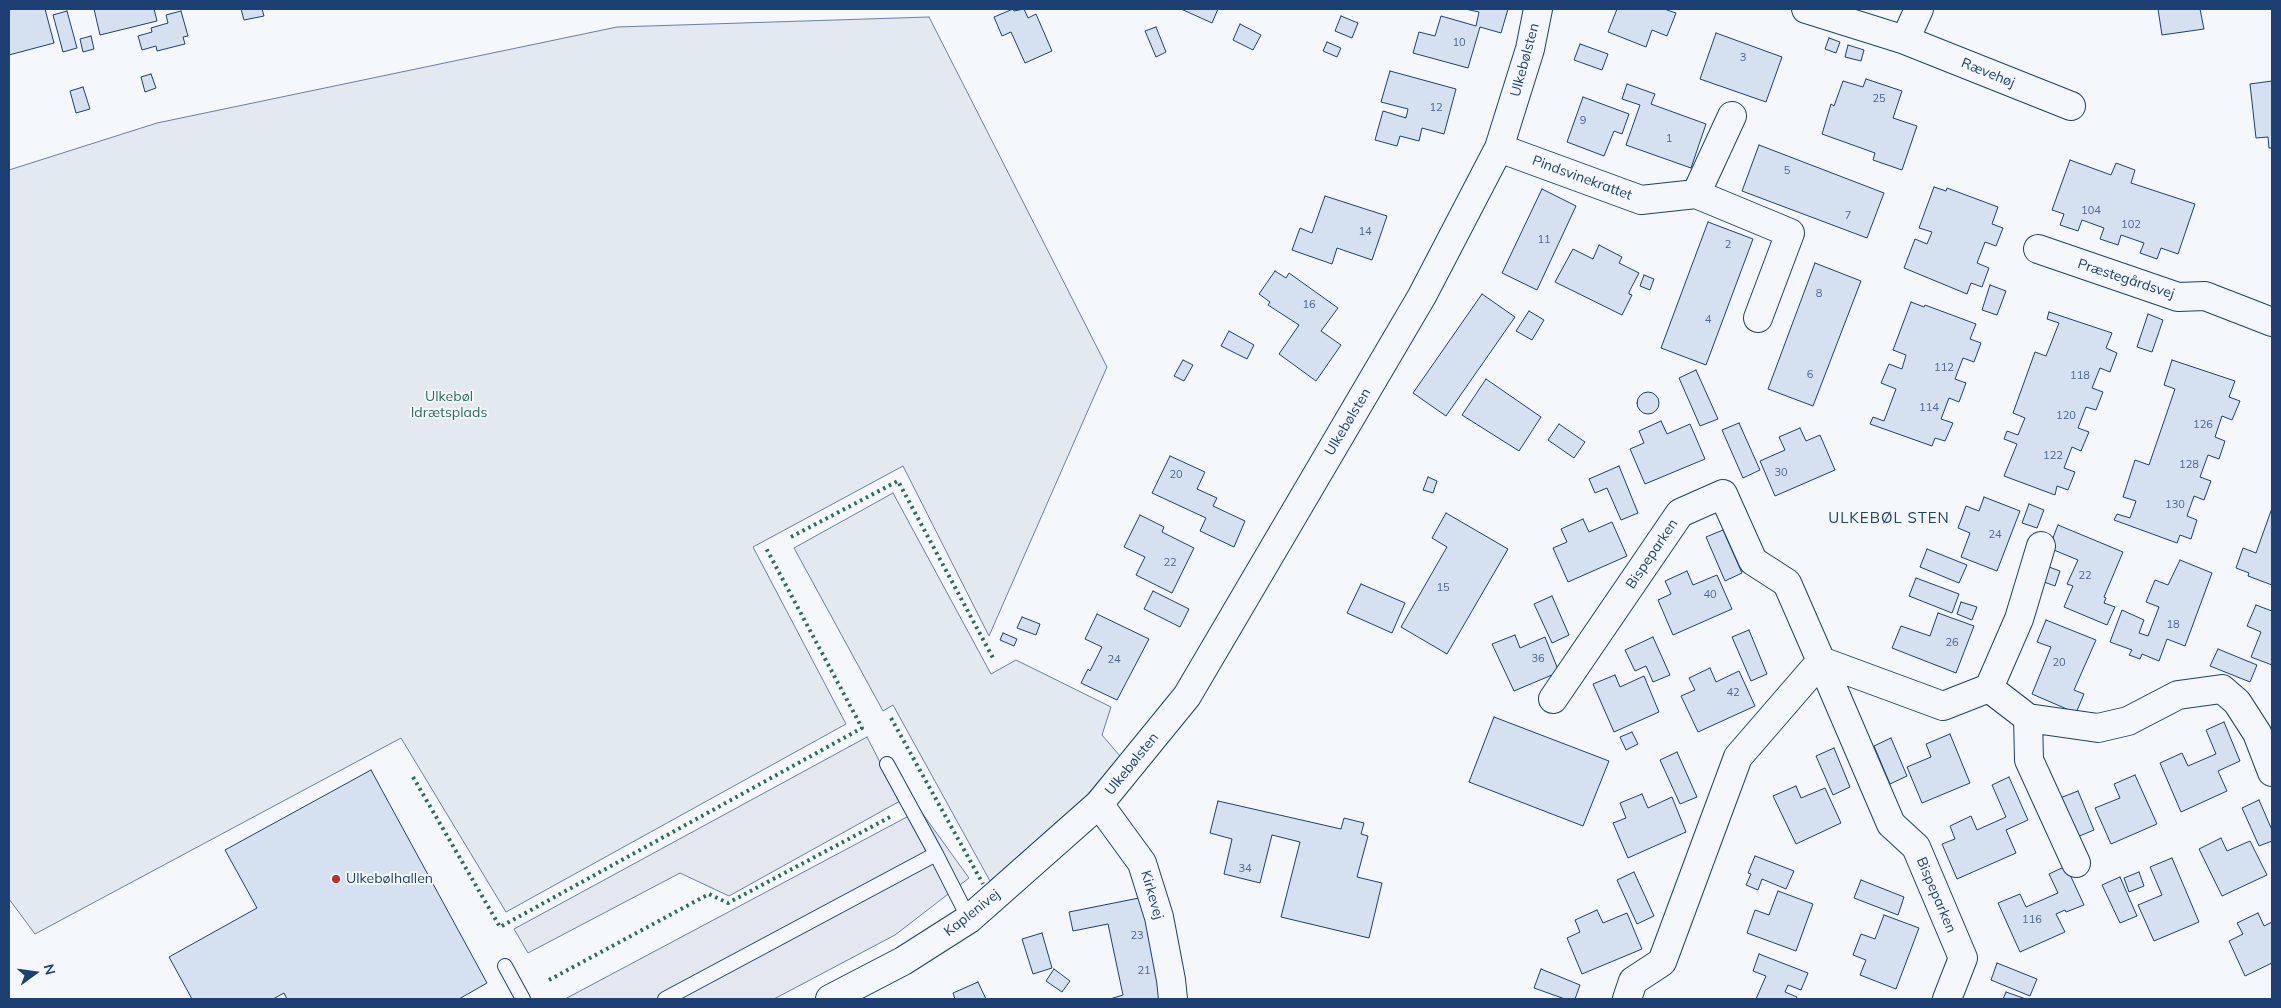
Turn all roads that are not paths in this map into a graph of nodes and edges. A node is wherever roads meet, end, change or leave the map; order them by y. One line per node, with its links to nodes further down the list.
1 (1538, 9): 7 (street, Ulkebølsten)
2 (1806, 9): 4 (street, Rævehøj)
3 (1919, 9): 4 (street)
4 (1904, 40): 5 (street, Rævehøj)
5 (2071, 106)
6 (1732, 116): 8 (street)
7 (1498, 148): 8 (street, Pindsvinekrattet); 19 (street, Ulkebølsten)
8 (1696, 194): 10 (street, Pindsvinekrattet)
9 (2038, 249): 11 (street, Præstegårdsvej)
10 (1758, 318)
11 (2272, 322)
12 (2042, 546): 14 (street)
13 (1821, 661): 14 (street); 15 (street, Bispeparken); 28 (street); 29 (street, Bispeparken)
14 (1989, 688): 16 (street)
15 (1553, 699)
16 (2028, 718): 18 (street); 21 (street)
17 (887, 764): 20 (lane)
18 (2272, 772)
19 (1099, 804): 22 (street, Kaplenivej); 27 (street, Kirkevej)
20 (936, 854): 22 (lane); 25 (lane)
21 (2076, 863)
22 (968, 919): 26 (street, Kaplenivej)
23 (505, 966): 24 (lane)
24 (523, 999)
25 (665, 999)
26 (830, 999)
27 (1173, 999)
28 (1627, 999)
29 (1947, 999)

